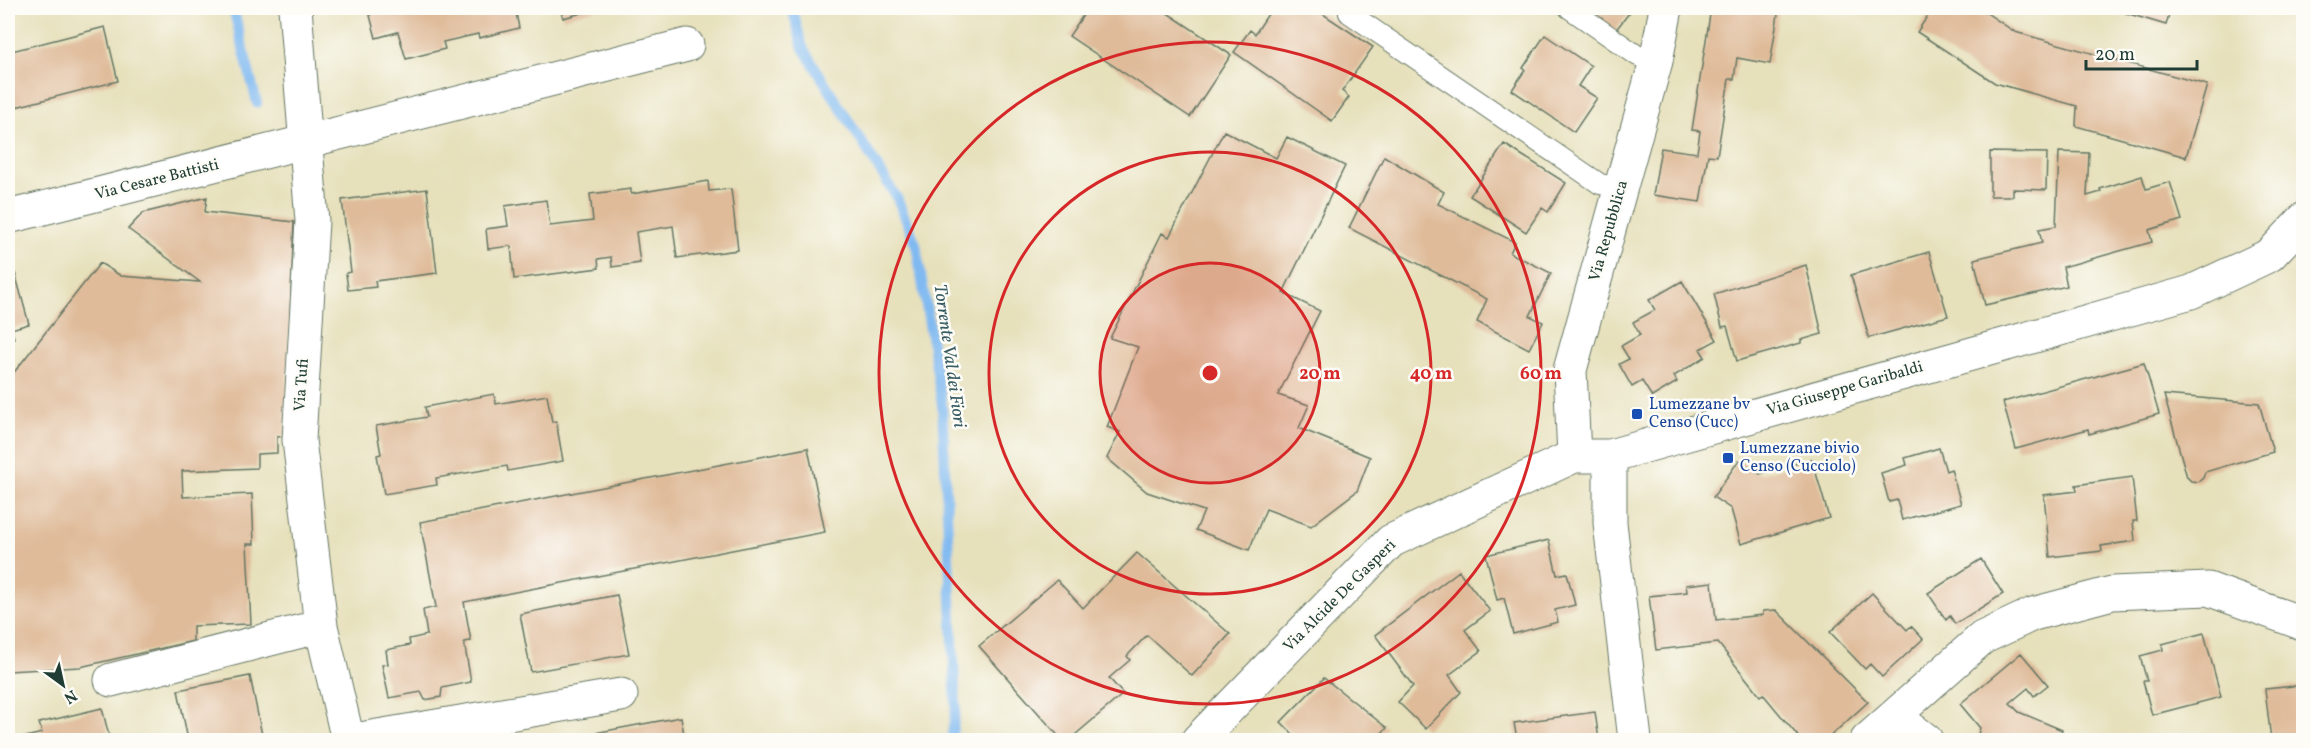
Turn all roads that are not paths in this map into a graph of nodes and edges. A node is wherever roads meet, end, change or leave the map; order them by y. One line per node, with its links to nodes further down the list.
1 (295, 8): 7 (street, Via Tufi)
2 (1569, 8): 6 (lane)
3 (1665, 8): 6 (street, Via Repubblica)
4 (1349, 13): 8 (lane)
5 (687, 45): 7 (street)
6 (1656, 61): 8 (street, Via Repubblica)
7 (308, 143): 9 (street, Via Cesare Battisti); 14 (street, Via Tufi)
8 (1621, 188): 11 (street, Via Repubblica)
9 (8, 217)
10 (2304, 219): 12 (street, Via Giuseppe Garibaldi)
11 (1574, 456): 12 (street, Via Alcide De Gasperi); 20 (street, Via Alcide De Gasperi)
12 (1610, 456): 21 (street)
13 (2304, 624): 17 (street)
14 (321, 626): 15 (street); 18 (street, Via Tufi)
15 (111, 681)
16 (621, 695): 19 (street)
17 (1894, 717): 22 (street); 23 (street)
18 (348, 741)
19 (354, 741)
20 (1198, 741)
21 (1635, 741)
22 (1867, 741)
23 (1926, 741)

